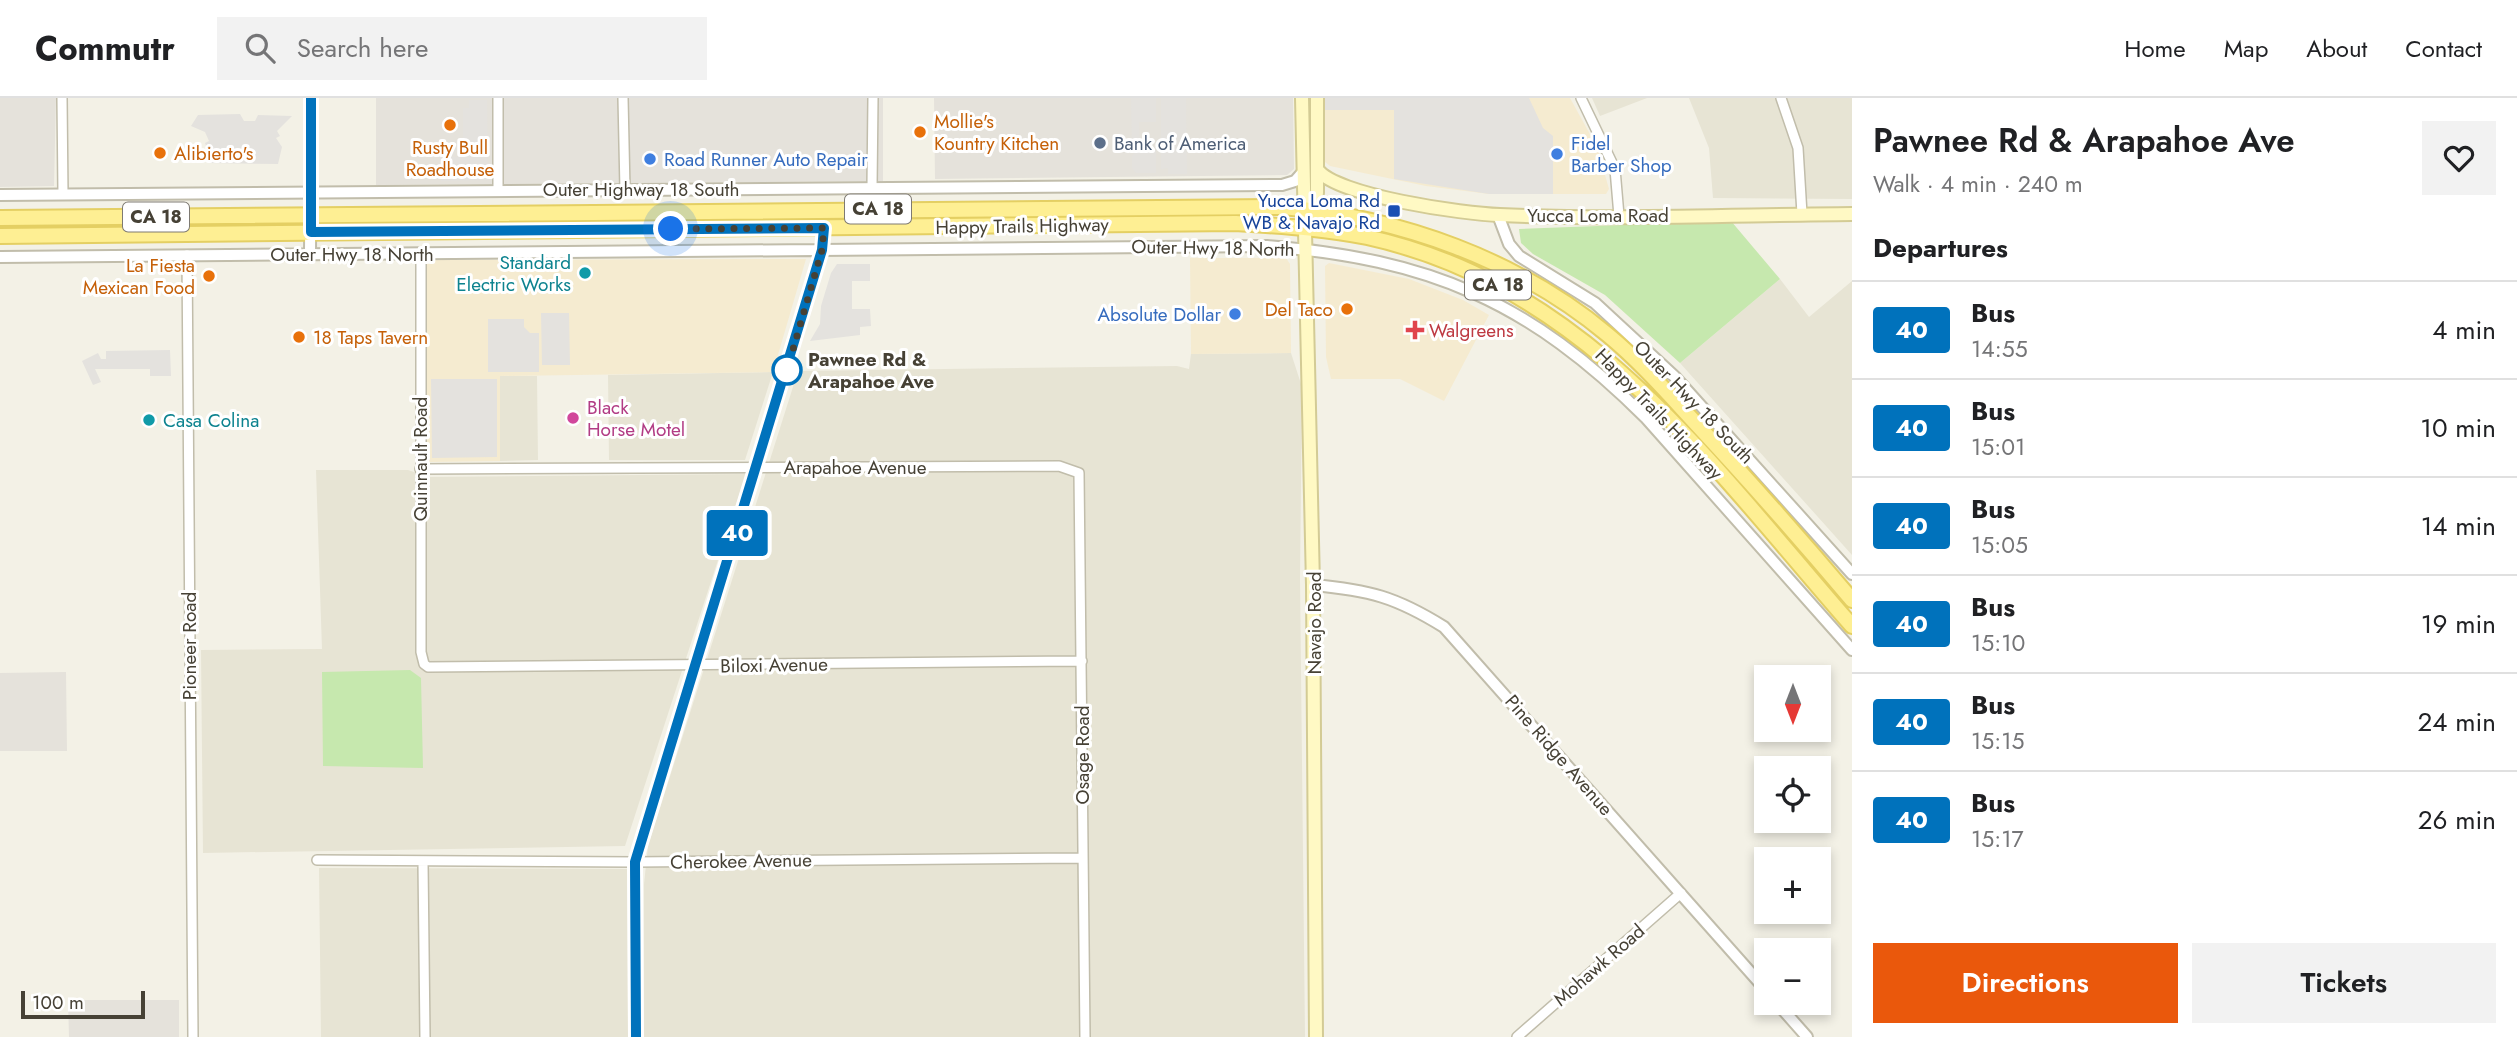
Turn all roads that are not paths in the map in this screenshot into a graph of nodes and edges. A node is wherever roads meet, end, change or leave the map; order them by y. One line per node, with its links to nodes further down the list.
1 (62, 98): 21 (street)
2 (311, 98): 18 (street)
3 (498, 98): 16 (street)
4 (623, 98): 17 (street)
5 (873, 98): 13 (street)
6 (1302, 98): 11 (main road, Navajo Road)
7 (1317, 98): 10 (main road)
8 (1581, 98): 30 (street)
9 (1781, 98): 29 (street)
10 (1317, 169): 15 (main road); 20 (main road)
11 (1303, 172): 12 (street); 19 (main road, Navajo Road)
12 (1282, 185): 13 (street, Outer Highway 18 South); 19 (street)
13 (872, 187): 14 (street, Outer Highway 18 South)
14 (825, 188): 17 (street, Outer Highway 18 South); 23 (street)
15 (1347, 188): 20 (main road); 28 (main road, Yucca Loma Road)
16 (498, 190): 17 (street, Outer Highway 18 South); 18 (street, Outer Highway 18 South)
17 (625, 190)
18 (311, 192): 21 (street, Outer Highway 18 South); 27 (street)
19 (1303, 193): 25 (main road, Navajo Road)
20 (1317, 193): 25 (main road)
21 (63, 194): 22 (street, Outer Highway 18 South)
22 (0, 195)
23 (825, 209): 24 (main road, Happy Trails Highway / CA 18); 27 (main road, Happy Trails Highway / CA 18); 33 (main road)
24 (932, 209): 25 (main road, Happy Trails Highway / CA 18); 34 (main road)
25 (1307, 209): 32 (main road, Navajo Road); 48 (main road, Happy Trails Highway / CA 18)
26 (1852, 214): 29 (main road, Yucca Loma Road)
27 (311, 215): 31 (main road, Happy Trails Highway / CA 18); 35 (street)
28 (1498, 215): 30 (main road, Yucca Loma Road); 46 (street, Outer Hwy 18 South)
29 (1802, 215): 30 (main road, Yucca Loma Road)
30 (1619, 216)
31 (0, 218)
32 (1307, 227): 34 (main road, Happy Trails Highway / CA 18); 38 (main road, Navajo Road); 49 (main road, Happy Trails Highway / CA 18)
33 (727, 228): 34 (main road, Happy Trails Highway / CA 18); 35 (main road, Happy Trails Highway / CA 18)
34 (824, 228): 37 (street)
35 (311, 232): 36 (main road, Happy Trails Highway / CA 18); 40 (street)
36 (0, 236)
37 (822, 250): 38 (street, Outer Hwy 18 North); 39 (street, Outer Hwy 18 North); 43 (street)
38 (1308, 250): 47 (main road, Navajo Road); 50 (street, Outer Hwy 18 North)
39 (421, 253): 40 (street, Outer Hwy 18 North); 44 (street, Quinnault Road)
40 (310, 254): 41 (street, Outer Hwy 18 North)
41 (187, 255): 42 (street, Outer Hwy 18 North); 61 (street, Pioneer Road)
42 (0, 257)
43 (758, 468): 44 (street, Arapahoe Avenue); 45 (street, Arapahoe Avenue); 53 (street)
44 (420, 469): 52 (street, Quinnault Road)
45 (1079, 473): 51 (street, Osage Road)
46 (1852, 574)
47 (1313, 585): 58 (street, Pine Ridge Avenue); 65 (main road, Navajo Road)
48 (1852, 600)
49 (1852, 626)
50 (1852, 650)
51 (1082, 661): 53 (street, Biloxi Avenue); 54 (street, Osage Road)
52 (424, 664): 53 (street, Biloxi Avenue)
53 (695, 666): 57 (street)
54 (1082, 858): 57 (street, Cherokee Avenue); 64 (street, Osage Road)
55 (317, 860): 56 (street, Cherokee Avenue)
56 (423, 862): 57 (street, Cherokee Avenue); 62 (street)
57 (635, 862): 63 (street)
58 (1681, 893): 59 (street, Pine Ridge Avenue); 66 (street, Mohawk Road)
59 (1754, 976)
60 (1788, 1015): 67 (street)
61 (193, 1037)
62 (425, 1037)
63 (636, 1037)
64 (1085, 1037)
65 (1316, 1037)
66 (1517, 1037)
67 (1807, 1037)

